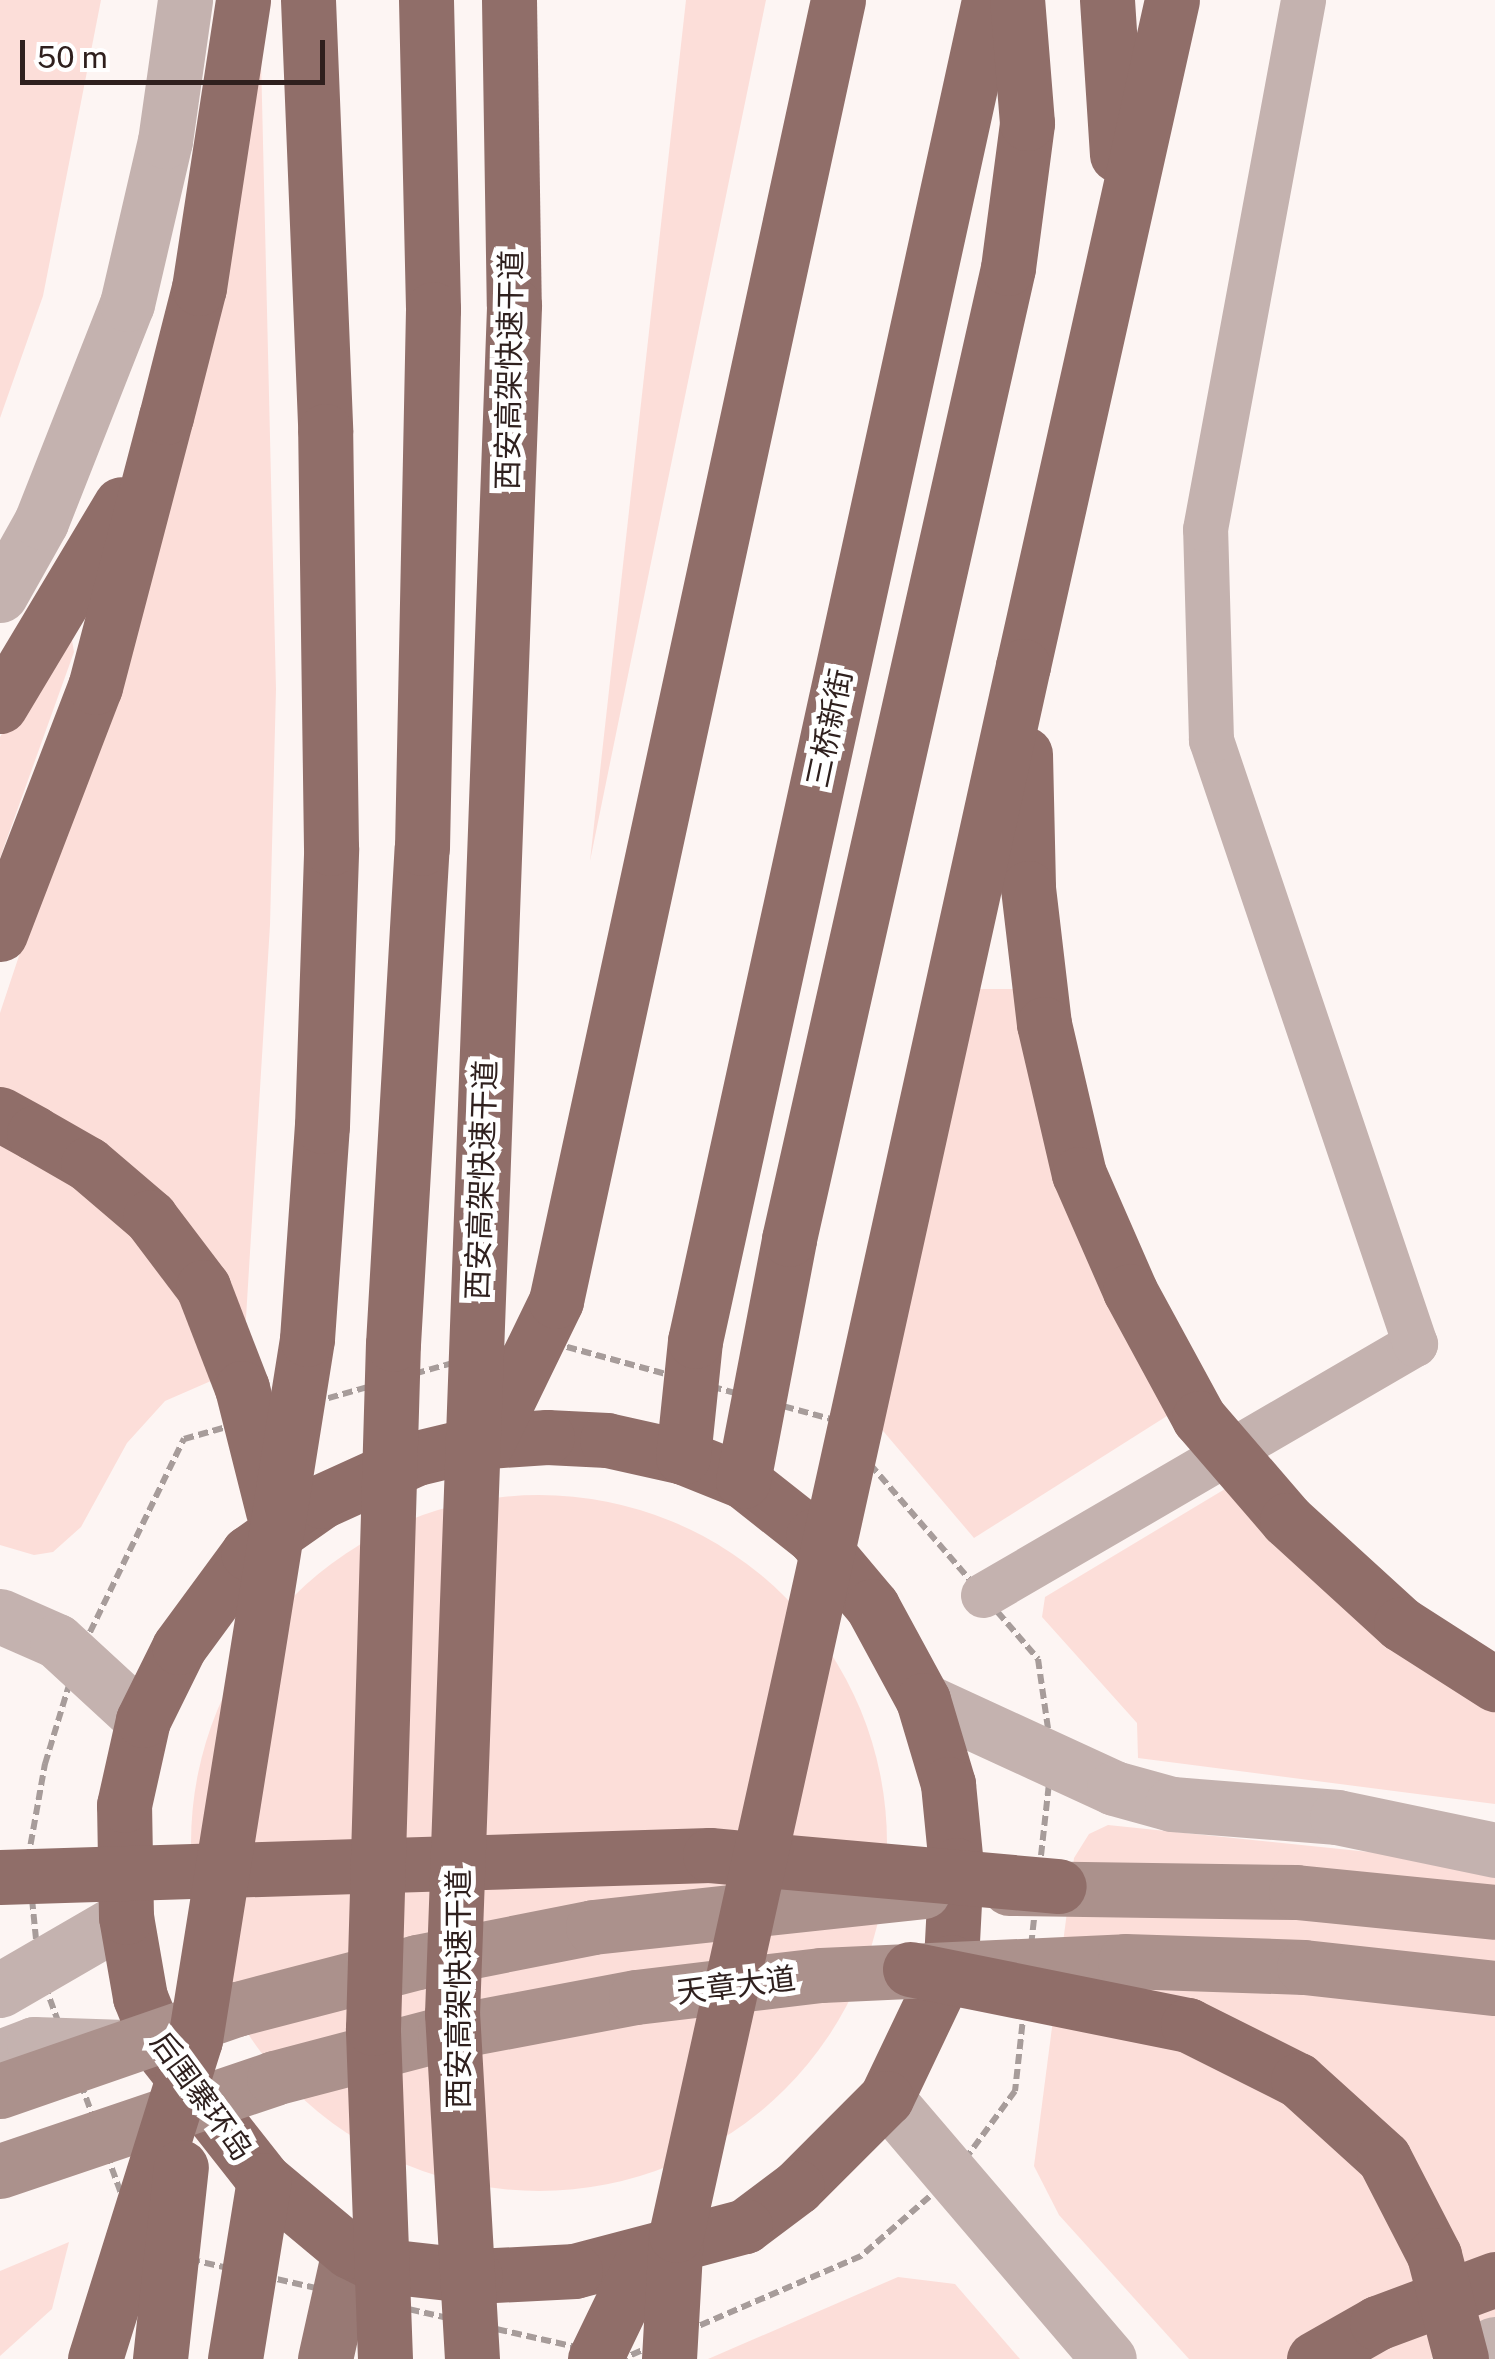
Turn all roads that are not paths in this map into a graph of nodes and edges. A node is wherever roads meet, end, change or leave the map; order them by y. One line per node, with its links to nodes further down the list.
1 (185, 0): 14 (street)
2 (244, 0): 13 (highway)
3 (308, 0): 22 (highway, bridge)
4 (426, 0): 51 (highway, bridge)
5 (509, 0): 53 (highway, 西安高架快速干道, bridge)
6 (838, 0): 19 (highway)
7 (988, 0): 20 (highway, 三桥新街)
8 (1017, 0): 21 (highway)
9 (1107, 0): 12 (highway)
10 (1172, 0): 12 (highway)
11 (1302, 0): 23 (street)
12 (1120, 228): 15 (highway)
13 (166, 417): 16 (highway); 17 (highway)
14 (0, 596)
15 (1022, 666): 25 (highway, bridge); 55 (highway, bridge)
16 (0, 706)
17 (0, 934)
18 (0, 1114): 22 (highway, bridge)
19 (488, 1440): 20 (highway, 后围寨环岛); 27 (highway, 后围寨环岛)
20 (683, 1457): 21 (highway, 后围寨环岛)
21 (743, 1481): 26 (highway, 后围寨环岛)
22 (280, 1536): 36 (highway, bridge)
23 (983, 1595)
24 (0, 1616): 27 (street)
25 (1495, 1684)
26 (924, 1700): 28 (street); 39 (highway, 后围寨环岛)
27 (143, 1720): 32 (highway, 后围寨环岛)
28 (1495, 1850)
29 (0, 1877): 30 (highway, bridge)
30 (1059, 1886): 31 (main road, bridge); 38 (main road, bridge)
31 (1495, 1912)
32 (126, 1917): 35 (street); 36 (highway, 后围寨环岛)
33 (910, 1968): 34 (main road, 天章大道, bridge); 40 (main road, 天章大道, bridge); 58 (highway, bridge)
34 (1495, 1988)
35 (0, 1990)
36 (178, 2044): 37 (street); 41 (highway, 后围寨环岛); 47 (highway, bridge); 48 (highway, bridge)
37 (0, 2057)
38 (0, 2091)
39 (886, 2098): 43 (highway, 后围寨环岛); 56 (street)
40 (0, 2171)
41 (264, 2180): 42 (highway, 后围寨环岛); 49 (highway)
42 (349, 2251): 44 (highway, 后围寨环岛); 50 (main road)
43 (645, 2255): 44 (highway, 后围寨环岛); 54 (highway)
44 (475, 2276): 52 (main road)
45 (1495, 2278): 57 (highway)
46 (1495, 2344): 58 (street)
47 (96, 2359)
48 (160, 2359)
49 (235, 2359)
50 (325, 2359)
51 (385, 2359)
52 (457, 2359)
53 (472, 2359)
54 (596, 2359)
55 (669, 2359)
56 (1108, 2359)
57 (1314, 2359)
58 (1461, 2359)

